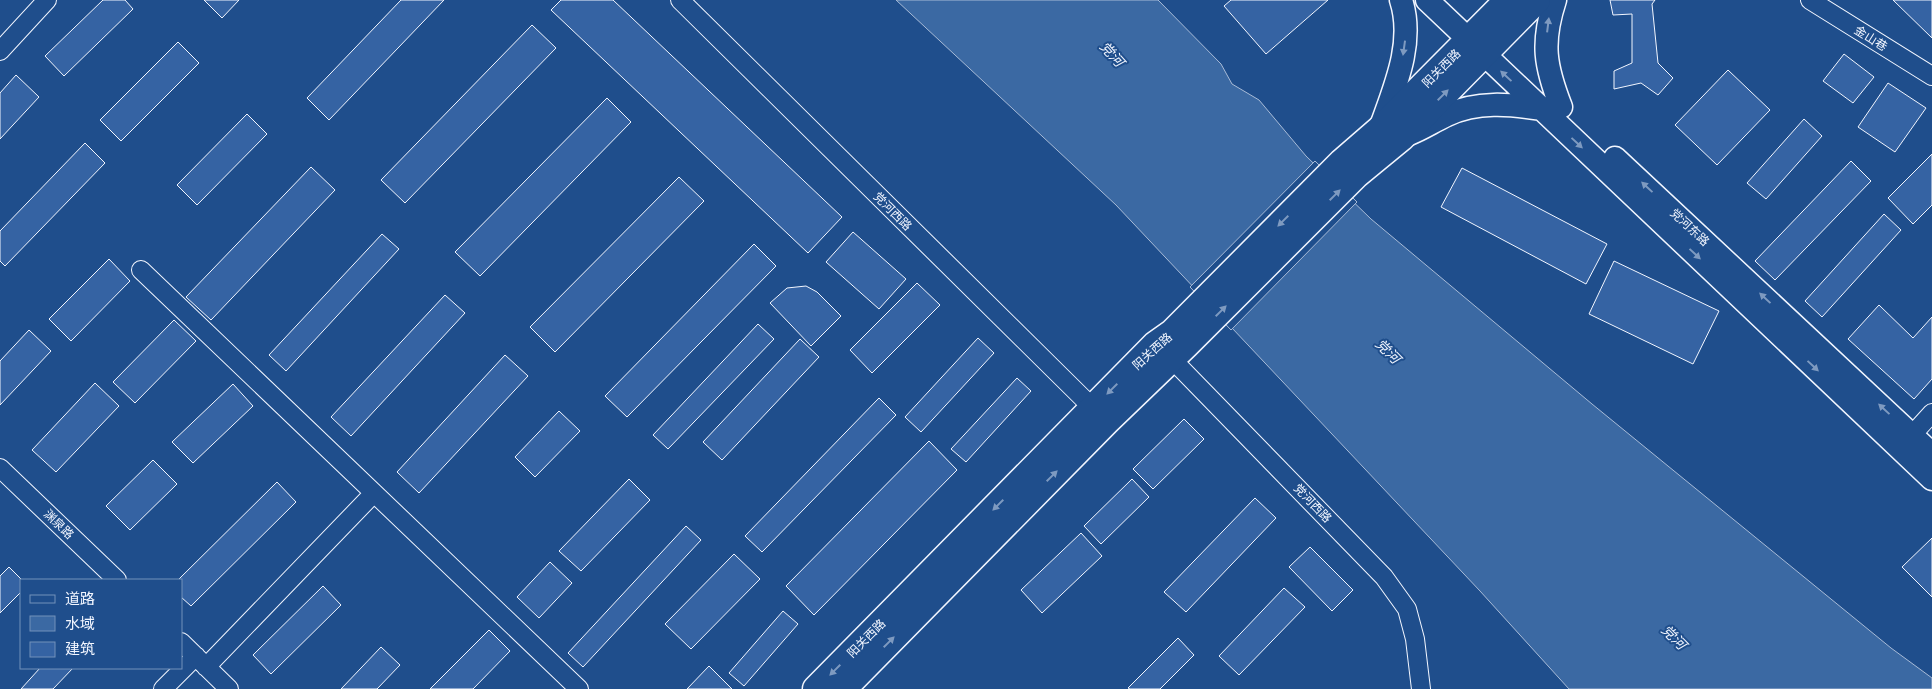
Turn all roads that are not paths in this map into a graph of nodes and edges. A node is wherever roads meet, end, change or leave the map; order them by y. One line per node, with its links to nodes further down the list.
1 (48, 0): 10 (street)
2 (680, 0): 17 (street, 党河西路)
3 (1401, 0): 13 (main road, one-way to 13)
4 (1427, 0): 9 (main road, 党河东路)
5 (1448, 0): 9 (main road, 党河东路)
6 (1537, 0): 9 (highway, 阳关西路)
7 (1555, 0): 12 (main road, one-way to 7)
8 (1810, 0): 11 (street, 金山巷)
9 (1490, 31): 12 (main road, 党河东路, one-way to 9); 13 (highway, 阳关西路)
10 (0, 51)
11 (1932, 76)
12 (1551, 108): 13 (main road); 18 (main road, 党河东路, one-way to 12); 21 (main road, one-way to 21)
13 (1391, 134): 15 (highway, 阳关西路)
14 (141, 270): 22 (street)
15 (1172, 345): 17 (highway, 阳关西路); 31 (street, 党河西路)
16 (1932, 413): 18 (street)
17 (1100, 415): 29 (highway, 阳关西路, one-way to 29); 30 (highway, 阳关西路, one-way to 17)
18 (1912, 435): 19 (main road, 党河东路)
19 (1932, 454)
20 (0, 468): 23 (street, 渊泉路)
21 (1932, 479)
22 (374, 493): 25 (street); 28 (street)
23 (116, 579)
24 (182, 643): 25 (street)
25 (201, 661): 26 (street); 27 (street)
26 (163, 689)
27 (229, 689)
28 (579, 689)
29 (816, 689)
30 (843, 689)
31 (1421, 689)

